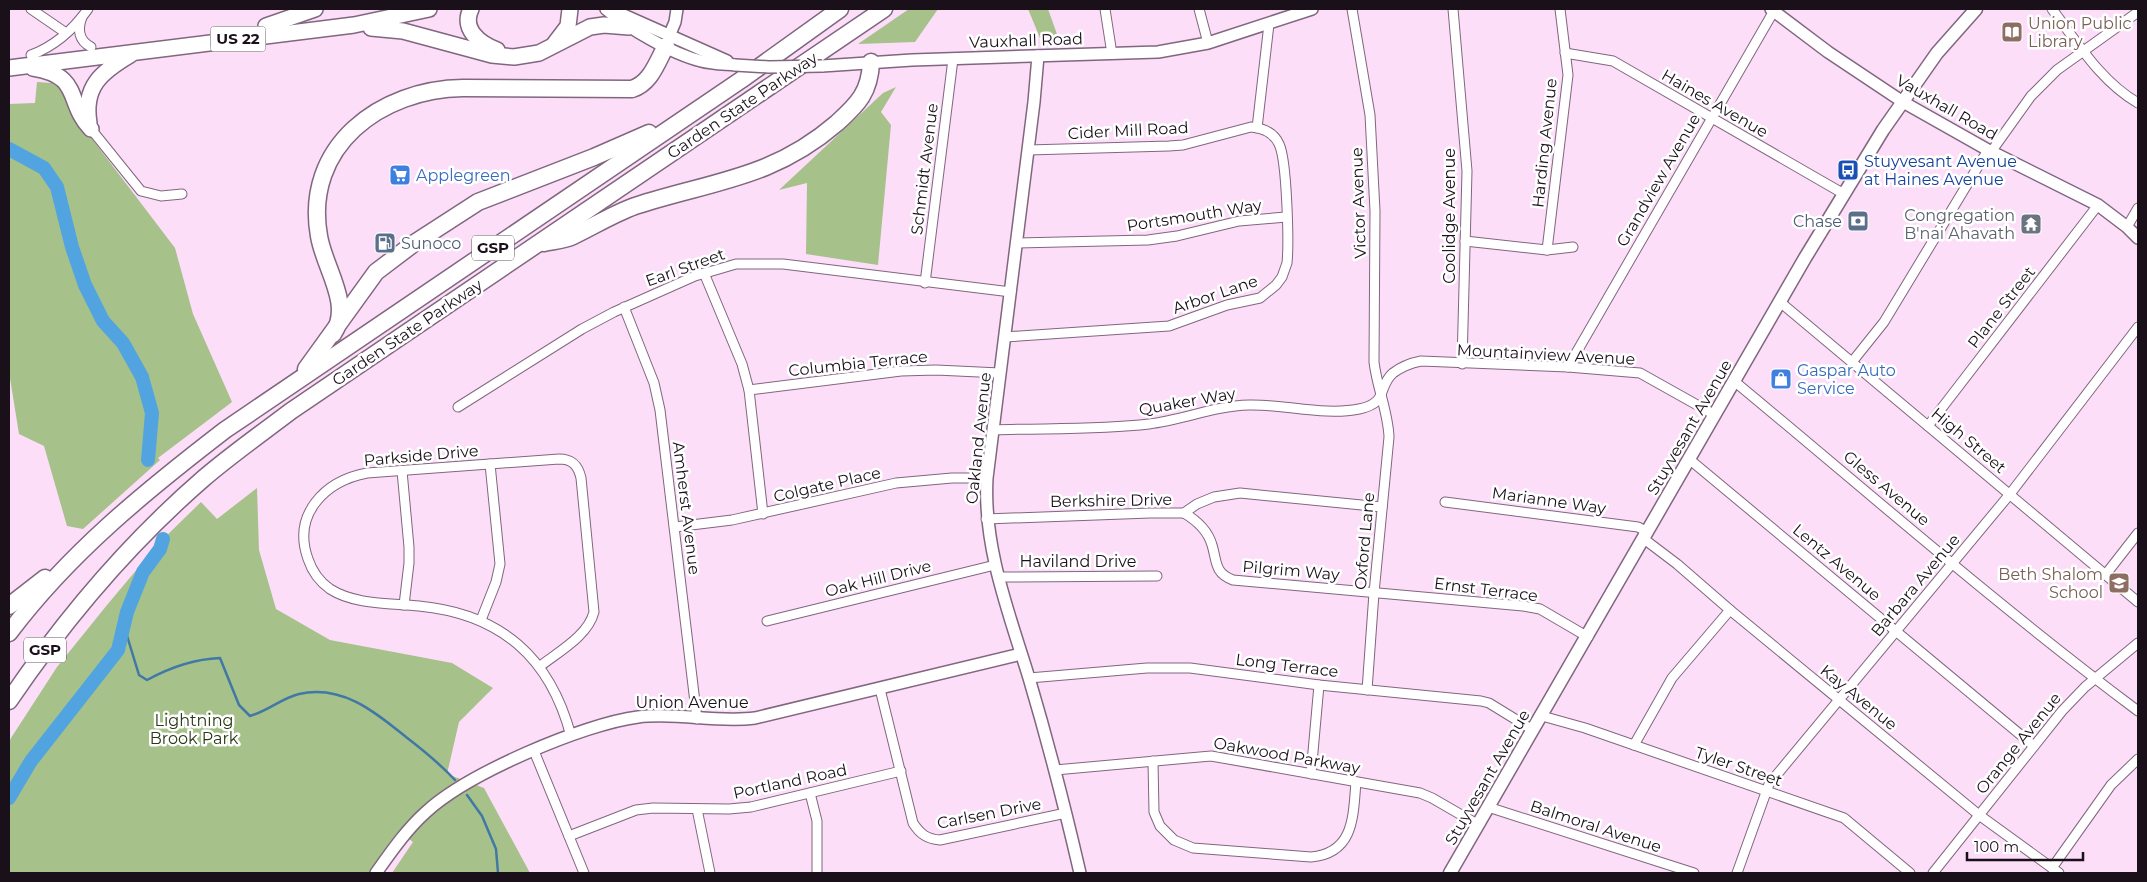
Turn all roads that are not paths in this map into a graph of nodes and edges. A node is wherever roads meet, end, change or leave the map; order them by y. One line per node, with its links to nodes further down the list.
1 (31, 9): 28 (street)
2 (88, 9): 23 (street)
3 (315, 9): 25 (highway)
4 (389, 9): 25 (highway, US 22)
5 (429, 9): 26 (highway, US 22)
6 (471, 9): 39 (highway)
7 (570, 9): 32 (highway)
8 (606, 9): 27 (street, Vauxhall Road)
9 (610, 9): 29 (street, Vauxhall Road)
10 (677, 9): 29 (street)
11 (840, 9): 46 (highway, Garden State Parkway / GSP)
12 (884, 9): 61 (highway, Garden State Parkway / GSP)
13 (1105, 9): 36 (street)
14 (1199, 9): 30 (street)
15 (1312, 9): 24 (street, Vauxhall Road)
16 (1352, 9): 79 (street, Victor Avenue)
17 (1453, 9): 59 (street, Coolidge Avenue)
18 (1560, 9): 35 (street, Harding Avenue)
19 (1976, 9): 44 (main road, Stuyvesant Avenue)
20 (2052, 9): 33 (street)
21 (1773, 10): 44 (street, Vauxhall Road); 47 (street, Grandview Avenue)
22 (2138, 12): 33 (street)
23 (82, 17): 28 (street); 31 (street)
24 (1269, 24): 30 (street, Vauxhall Road); 48 (street)
25 (266, 26): 31 (highway, US 22)
26 (342, 27): 34 (highway, US 22); 39 (highway)
27 (629, 27): 29 (street, Vauxhall Road); 32 (highway)
28 (66, 33): 37 (street)
29 (668, 40): 43 (street, Vauxhall Road); 43 (street, Vauxhall Road); 70 (highway)
30 (1208, 43): 36 (street, Vauxhall Road)
31 (91, 48): 37 (highway, US 22)
32 (547, 49): 39 (highway)
33 (2083, 50): 45 (street); 51 (street)
34 (135, 52): 42 (highway, US 22); 49 (highway)
35 (1565, 53): 47 (street, Haines Avenue); 63 (street, Harding Avenue)
36 (1112, 54): 38 (street, Vauxhall Road)
37 (31, 55): 42 (highway, US 22)
38 (1038, 56): 40 (street, Vauxhall Road); 50 (street, Oakland Avenue)
39 (520, 57)
40 (953, 59): 41 (street, Vauxhall Road); 65 (street, Schmidt Avenue)
41 (871, 62): 43 (street, Vauxhall Road, bridge); 61 (highway)
42 (12, 64): 49 (highway)
43 (735, 65)
44 (1903, 102): 51 (street, Vauxhall Road); 53 (main road, Stuyvesant Avenue)
45 (2138, 103)
46 (686, 118): 70 (highway); 76 (highway, Garden State Parkway / GSP)
47 (1710, 118): 53 (street, Haines Avenue); 74 (street, Grandview Avenue)
48 (1257, 128): 50 (street, Cider Mill Road); 56 (street, Arbor Lane)
49 (91, 130): 52 (street)
50 (1028, 150): 60 (street, Oakland Avenue)
51 (1989, 151): 54 (street, Vauxhall Road); 72 (street)
52 (182, 194)
53 (1844, 194): 67 (main road, Stuyvesant Avenue)
54 (2098, 205): 57 (street, Vauxhall Road); 82 (street, Plane Street)
55 (2138, 208): 57 (street)
56 (1286, 217): 60 (street, Portsmouth Way); 71 (street, Arbor Lane)
57 (2127, 227): 58 (street, Vauxhall Road)
58 (2138, 238)
59 (1465, 240): 63 (street); 73 (street, Coolidge Avenue)
60 (1017, 243): 66 (street, Oakland Avenue)
61 (534, 246): 122 (highway, Garden State Parkway / GSP)
62 (1573, 247): 63 (street)
63 (1547, 250)
64 (704, 273): 65 (street, Earl Street); 68 (street, Earl Street); 78 (street)
65 (925, 282): 66 (street, Earl Street)
66 (1010, 292): 71 (street, Oakland Avenue)
67 (1780, 302): 72 (street, High Street); 77 (main road, Stuyvesant Avenue)
68 (624, 307): 80 (street, Earl Street); 94 (street, Amherst Avenue)
69 (2138, 327): 88 (street, Barbara Avenue)
70 (333, 334): 76 (highway)
71 (1005, 337): 75 (street, Oakland Avenue)
72 (1852, 362): 82 (street, High Street)
73 (1462, 364): 74 (street, Mountainview Avenue); 79 (street, Mountainview Avenue)
74 (1568, 368): 81 (street, Mountainview Avenue)
75 (1000, 374): 78 (street, Columbia Terrace); 83 (street, Oakland Avenue)
76 (300, 378): 97 (highway, Garden State Parkway / GSP)
77 (1734, 381): 81 (main road, Stuyvesant Avenue); 98 (street, Gless Avenue)
78 (748, 390): 91 (street)
79 (1382, 396): 83 (street, Quaker Way); 90 (street, Oxford Lane)
80 (458, 407)
81 (1715, 415): 84 (main road, Stuyvesant Avenue)
82 (1928, 426): 88 (street, High Street)
83 (993, 430): 87 (street, Oakland Avenue)
84 (1689, 459): 96 (main road, Stuyvesant Avenue); 110 (street, Lentz Avenue)
85 (490, 464): 86 (street, Parkside Drive); 108 (street); 115 (street, Parkside Drive)
86 (402, 471): 105 (street); 105 (street, Parkside Drive)
87 (987, 478): 91 (street, Colgate Place); 93 (street, Oakland Avenue)
88 (2010, 494): 98 (street, Barbara Avenue); 100 (street, High Street)
89 (1445, 502): 96 (street, Marianne Way)
90 (1382, 507): 92 (street, Berkshire Drive); 103 (street, Oxford Lane)
91 (763, 514): 94 (street, Colgate Place)
92 (1184, 514): 93 (street, Berkshire Drive); 103 (street, Pilgrim Way)
93 (986, 519): 99 (street, Oakland Avenue)
94 (675, 526): 125 (street, Amherst Avenue)
95 (2138, 533): 100 (street)
96 (1646, 536): 107 (street, Kay Avenue); 112 (main road, Stuyvesant Avenue)
97 (88, 544): 106 (highway); 111 (highway, Garden State Parkway / GSP)
98 (1953, 563): 110 (street, Barbara Avenue); 117 (street, Gless Avenue)
99 (995, 565): 102 (street, Oakland Avenue); 109 (street, Oak Hill Drive)
100 (2106, 574): 104 (street, High Street)
101 (1157, 576): 102 (street, Haviland Drive)
102 (999, 577): 114 (street, Oakland Avenue)
103 (1374, 593): 112 (street, Ernst Terrace); 120 (street, Oxford Lane)
104 (2138, 602)
105 (404, 605): 108 (street, Parkside Drive)
106 (9, 606)
107 (1730, 610): 121 (street, Kay Avenue); 128 (street)
108 (481, 620): 115 (street, Parkside Drive)
109 (767, 620)
110 (1896, 631): 121 (street, Barbara Avenue); 129 (street, Lentz Avenue)
111 (9, 632)
112 (1588, 637): 124 (main road, Stuyvesant Avenue)
113 (2138, 643): 117 (street, Orange Avenue)
114 (1021, 654): 116 (street, Oakland Avenue); 119 (street, Union Avenue)
115 (539, 667): 127 (street, Parkside Drive)
116 (1029, 678): 118 (street, Long Terrace); 133 (street, Oakland Avenue)
117 (2096, 679): 123 (street, Gless Avenue); 129 (street, Orange Avenue)
118 (1319, 685): 120 (street, Long Terrace); 135 (street)
119 (880, 689): 125 (street, Union Avenue); 134 (street, Carlsen Drive)
120 (1368, 690): 126 (street, Long Terrace)
121 (1839, 700): 137 (street, Barbara Avenue); 142 (street, Kay Avenue)
122 (9, 701)
123 (2138, 711)
124 (1542, 716): 126 (main road, Stuyvesant Avenue); 128 (street, Tyler Street)
125 (697, 719): 127 (street, Union Avenue)
126 (1533, 730): 139 (main road, Stuyvesant Avenue)
127 (571, 736): 130 (street, Union Avenue)
128 (1634, 746): 137 (street, Tyler Street)
129 (2034, 746): 142 (street, Orange Avenue)
130 (534, 751): 144 (street); 146 (street, Union Avenue)
131 (2138, 759): 145 (street)
132 (1153, 760): 133 (street, Oakwood Parkway); 135 (street, Oakwood Parkway); 136 (street)
133 (1055, 770): 141 (street, Oakland Avenue)
134 (900, 771): 138 (street, Portland Road); 141 (street, Carlsen Drive)
135 (1311, 774): 136 (street, Oakwood Parkway)
136 (1356, 782): 143 (street, Oakwood Parkway)
137 (1765, 791): 153 (street, Barbara Avenue); 154 (street, Tyler Street)
138 (810, 793): 140 (street, Portland Road); 149 (street)
139 (1488, 807): 143 (main road, Stuyvesant Avenue); 152 (street, Balmoral Avenue)
140 (697, 810): 144 (street, Portland Road); 148 (street)
141 (1066, 813): 150 (street, Oakland Avenue)
142 (1979, 815): 145 (street, Kay Avenue); 155 (street, Orange Avenue)
143 (1477, 824): 151 (main road, Stuyvesant Avenue)
144 (569, 836): 147 (street)
145 (2055, 871)
146 (376, 873)
147 (584, 873)
148 (710, 873)
149 (817, 873)
150 (1080, 873)
151 (1450, 873)
152 (1694, 873)
153 (1737, 873)
154 (1910, 873)
155 (1933, 873)

